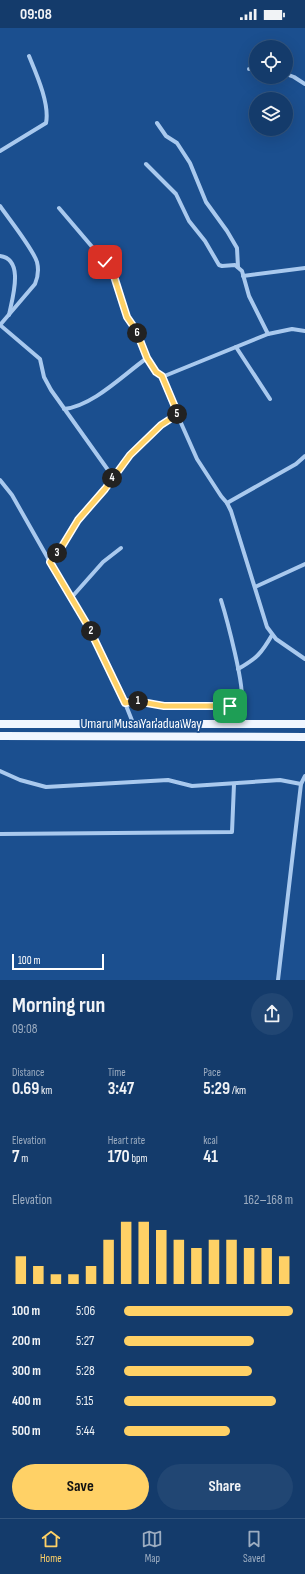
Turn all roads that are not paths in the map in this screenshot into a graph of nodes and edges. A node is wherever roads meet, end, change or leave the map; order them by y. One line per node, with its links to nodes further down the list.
1 (29, 56): 5 (street)
2 (293, 77): 3 (street)
3 (305, 84)
4 (157, 123): 10 (street)
5 (0, 152)
6 (146, 164): 10 (street)
7 (0, 206): 13 (street)
8 (59, 208): 18 (street)
9 (0, 256): 13 (street)
10 (238, 267): 12 (street)
11 (305, 268): 12 (street)
12 (243, 276): 16 (street)
13 (9, 315): 14 (street)
14 (0, 325): 21 (street)
15 (305, 331): 16 (street)
16 (268, 334): 17 (street)
17 (236, 347): 19 (street); 20 (street)
18 (147, 358): 19 (street); 21 (street)
19 (162, 376): 22 (street)
20 (270, 399)
21 (64, 409): 24 (street)
22 (178, 414): 24 (street); 26 (street)
23 (305, 456): 26 (street)
24 (113, 477): 28 (street)
25 (0, 480): 28 (street)
26 (227, 503): 30 (street)
27 (121, 548): 31 (street)
28 (50, 562): 31 (street)
29 (305, 564): 30 (street)
30 (255, 587): 33 (street)
31 (71, 598): 36 (street)
32 (221, 600): 35 (street)
33 (272, 635): 34 (street); 35 (street)
34 (305, 659)
35 (238, 668): 36 (street)
36 (125, 703): 38 (street)
37 (0, 724): 38 (main road, Umaru Musa Yar'adua Way)
38 (133, 724): 39 (main road, Umaru Musa Yar'adua Way)
39 (305, 724)
40 (0, 736): 41 (main road, Umaru Musa Yar'adua Way)
41 (305, 737)
42 (0, 771): 44 (street)
43 (305, 776): 45 (street)
44 (234, 784): 45 (street); 46 (street)
45 (301, 784): 47 (street)
46 (0, 834)
47 (278, 980)

